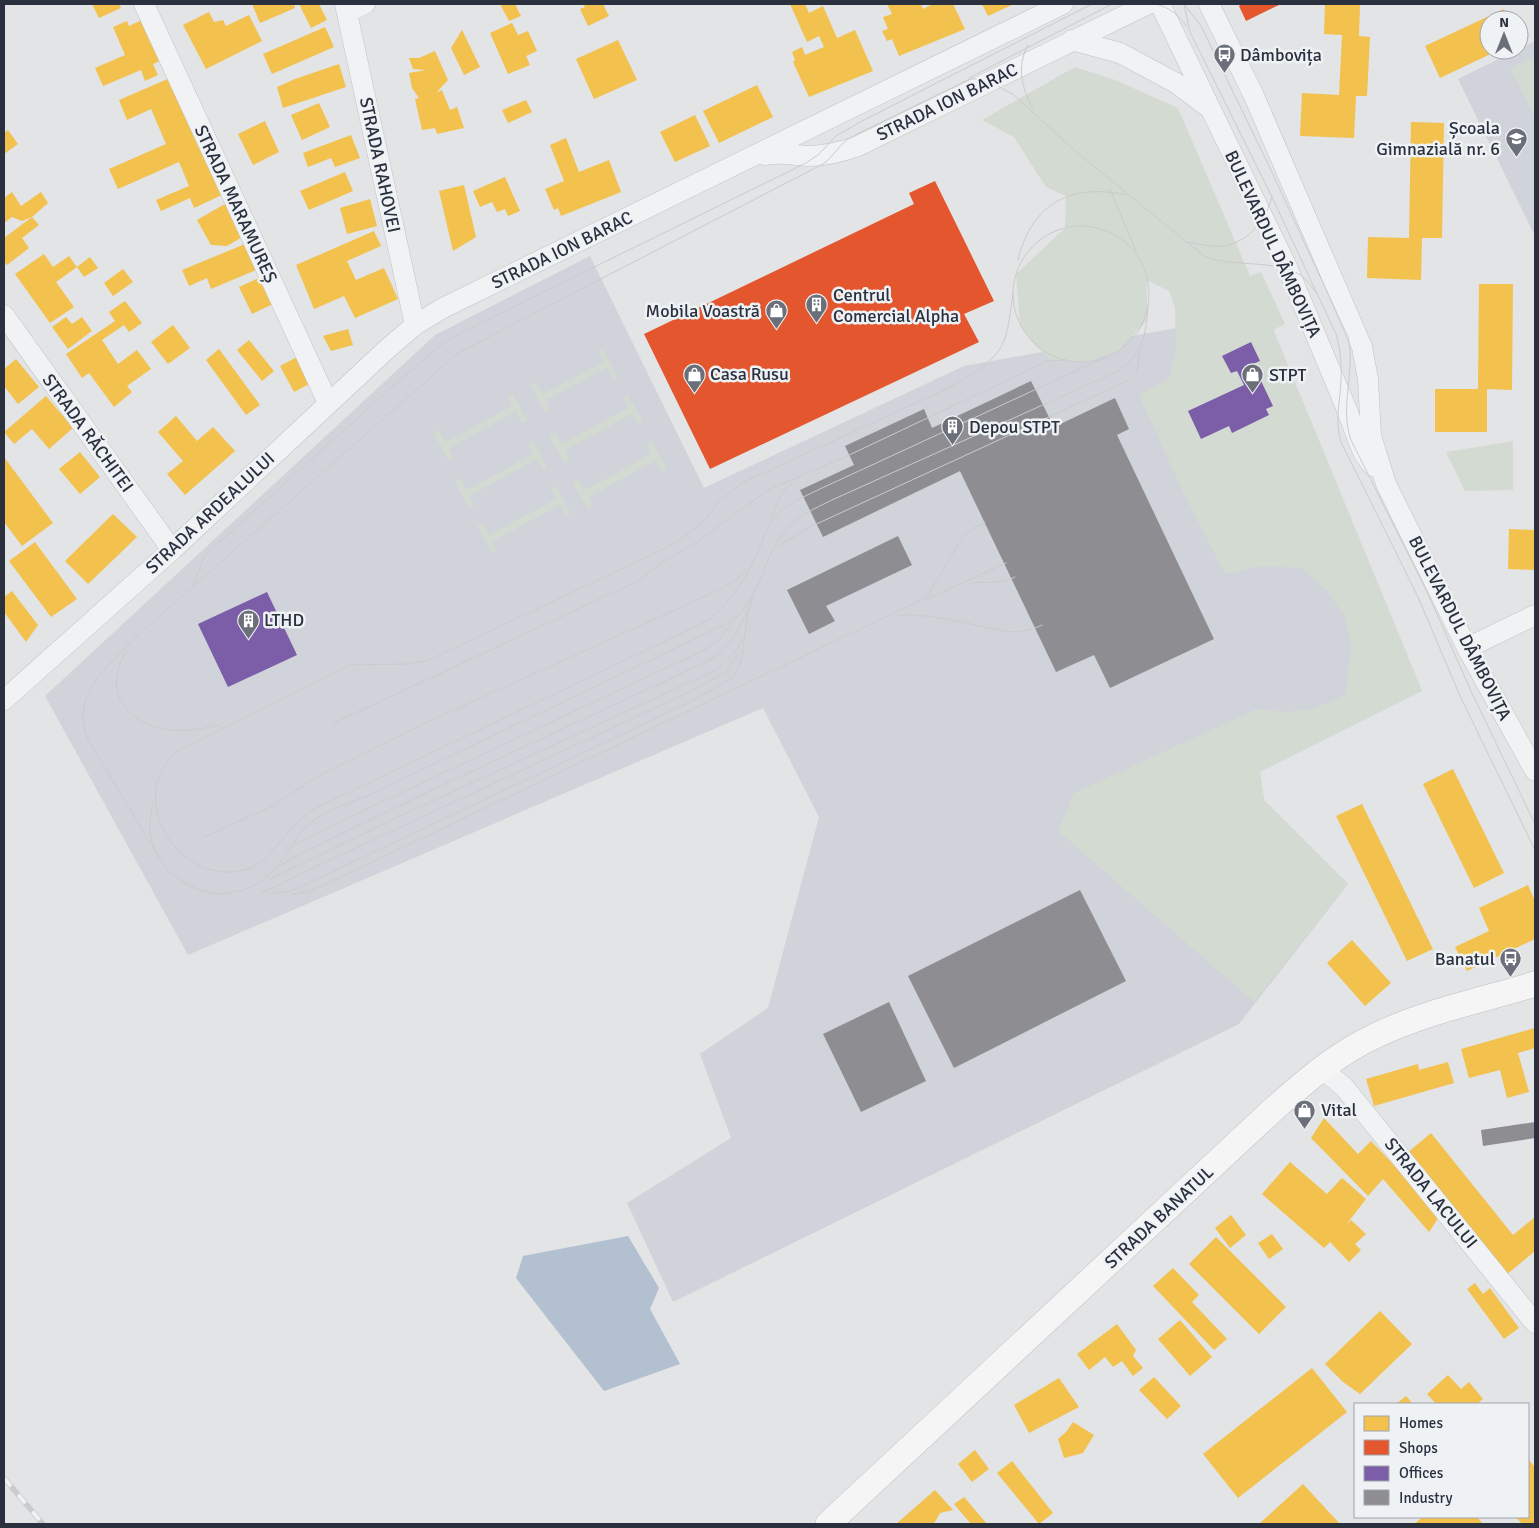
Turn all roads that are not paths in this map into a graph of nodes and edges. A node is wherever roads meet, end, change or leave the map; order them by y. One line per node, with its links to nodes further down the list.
1 (144, 4): 12 (street, STRADA MARAMUREȘ)
2 (1063, 4): 9 (street, STRADA ION BARAC)
3 (1148, 4): 7 (street, STRADA ION BARAC)
4 (1160, 4): 8 (street, BULEVARDUL DÂMBOVIȚA)
5 (1210, 4): 13 (street, BULEVARDUL DÂMBOVIȚA)
6 (352, 6): 11 (street, STRADA RAHOVEI)
7 (1072, 40): 8 (street); 9 (street, STRADA ION BARAC)
8 (1210, 109): 13 (street, BULEVARDUL DÂMBOVIȚA)
9 (736, 165): 11 (street, STRADA ION BARAC)
10 (4, 315): 14 (street, STRADA RĂCHITEI)
11 (415, 326): 12 (street, STRADA ARDEALULUI)
12 (328, 404): 14 (street, STRADA ARDEALULUI)
13 (1386, 484): 16 (street, BULEVARDUL DÂMBOVIȚA)
14 (172, 550): 17 (street, STRADA ARDEALULUI)
15 (1535, 615): 16 (street)
16 (1468, 648): 18 (street, BULEVARDUL DÂMBOVIȚA)
17 (4, 700)
18 (1535, 771)
19 (1535, 984): 20 (main road, STRADA BANATUL)
20 (1322, 1068): 21 (street, STRADA LACULUI); 22 (main road, STRADA BANATUL)
21 (1535, 1323)
22 (828, 1524)

